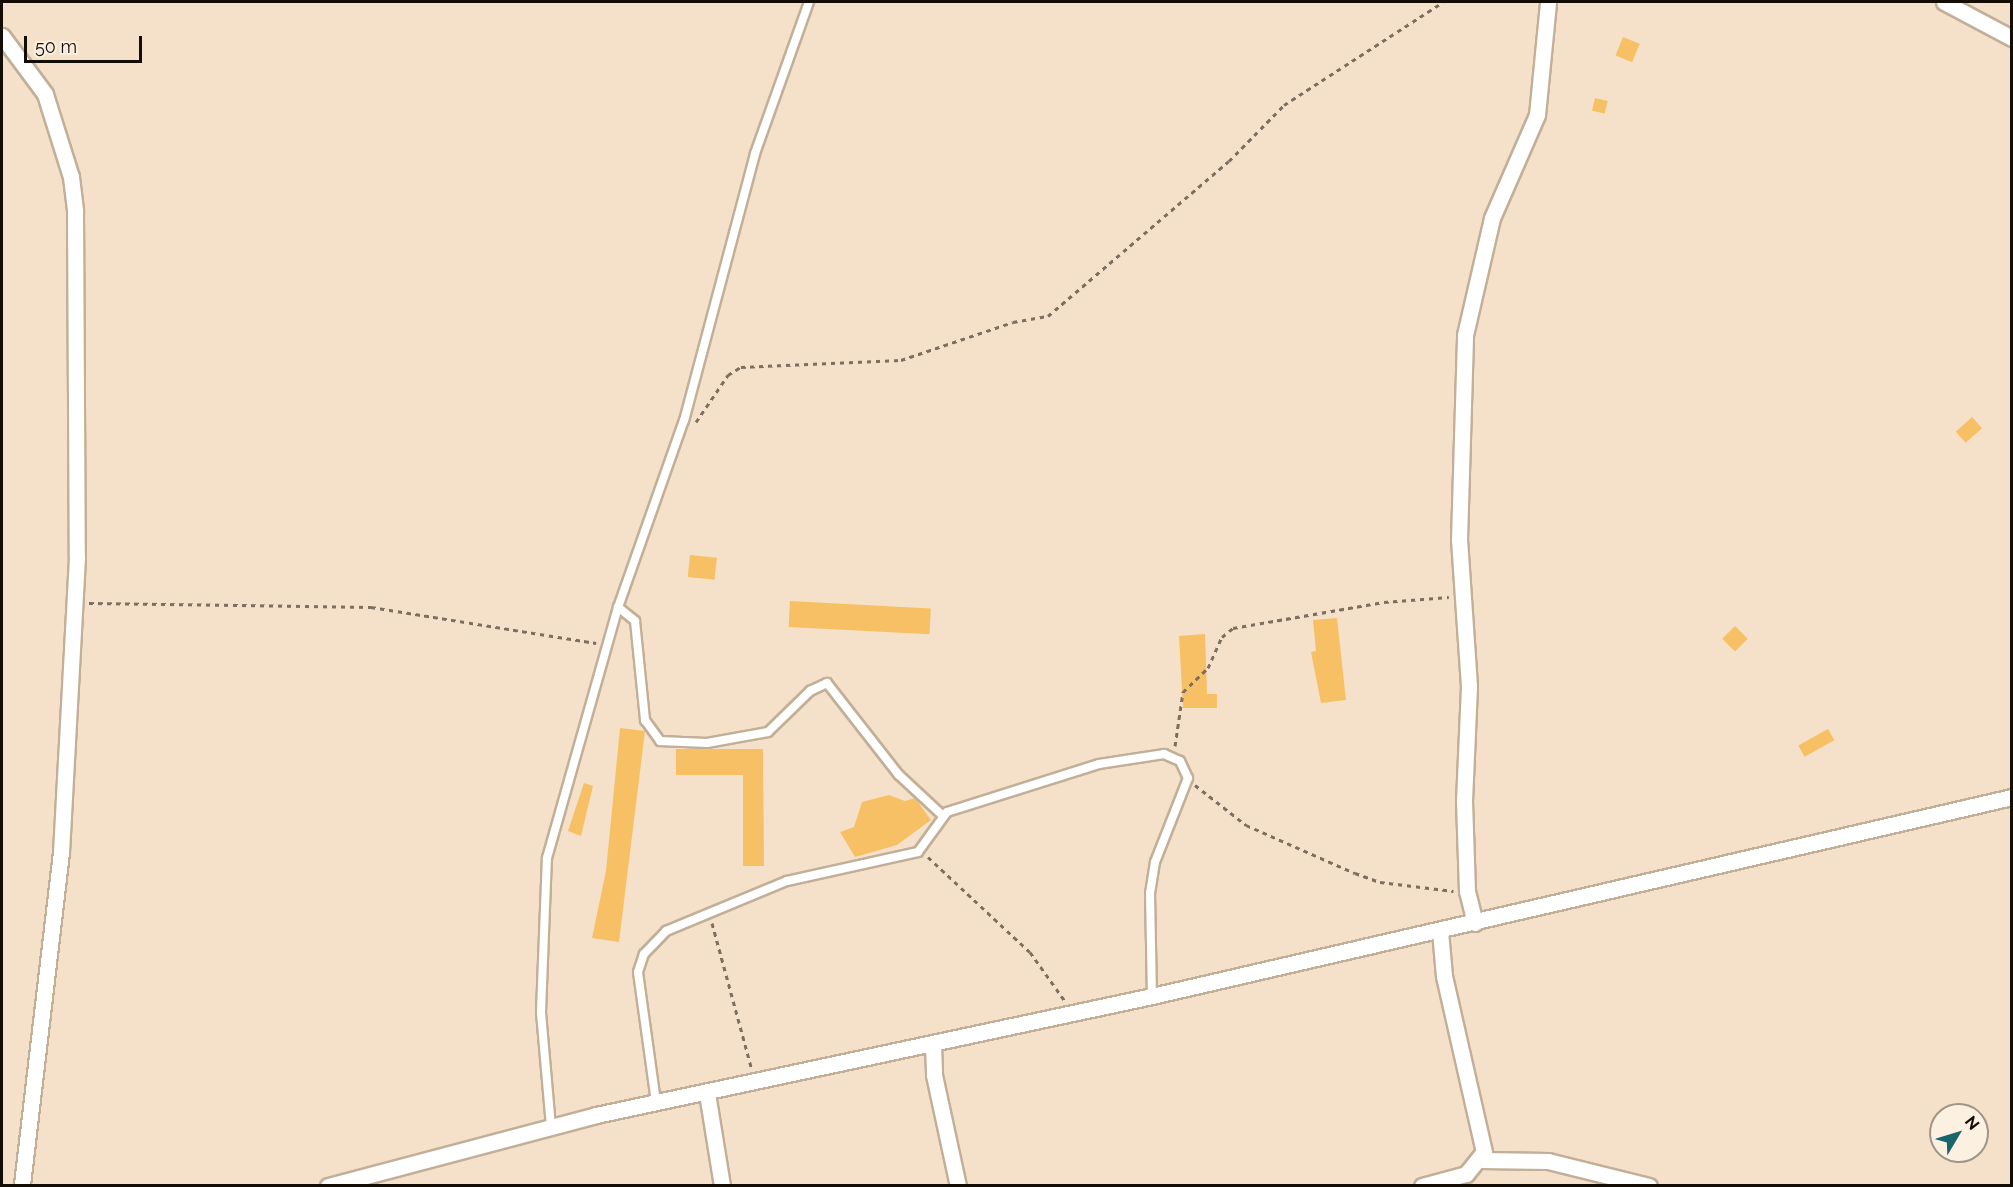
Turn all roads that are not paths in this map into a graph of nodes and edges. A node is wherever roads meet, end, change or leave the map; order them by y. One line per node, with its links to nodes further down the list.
1 (809, 2): 6 (lane)
2 (1548, 2): 9 (street)
3 (1944, 2): 5 (street)
4 (2, 36): 17 (street)
5 (2012, 38)
6 (618, 607): 8 (lane); 15 (lane)
7 (2012, 797): 9 (street)
8 (942, 815): 11 (lane); 14 (lane)
9 (1475, 923): 10 (street)
10 (1440, 931): 11 (street); 16 (street)
11 (1152, 996): 12 (street)
12 (933, 1044): 13 (street); 20 (street)
13 (707, 1093): 14 (street); 19 (street)
14 (656, 1102): 15 (street)
15 (551, 1127): 18 (street)
16 (1481, 1160): 21 (street); 22 (street)
17 (22, 1185)
18 (327, 1185)
19 (722, 1185)
20 (958, 1185)
21 (1422, 1185)
22 (1649, 1185)

